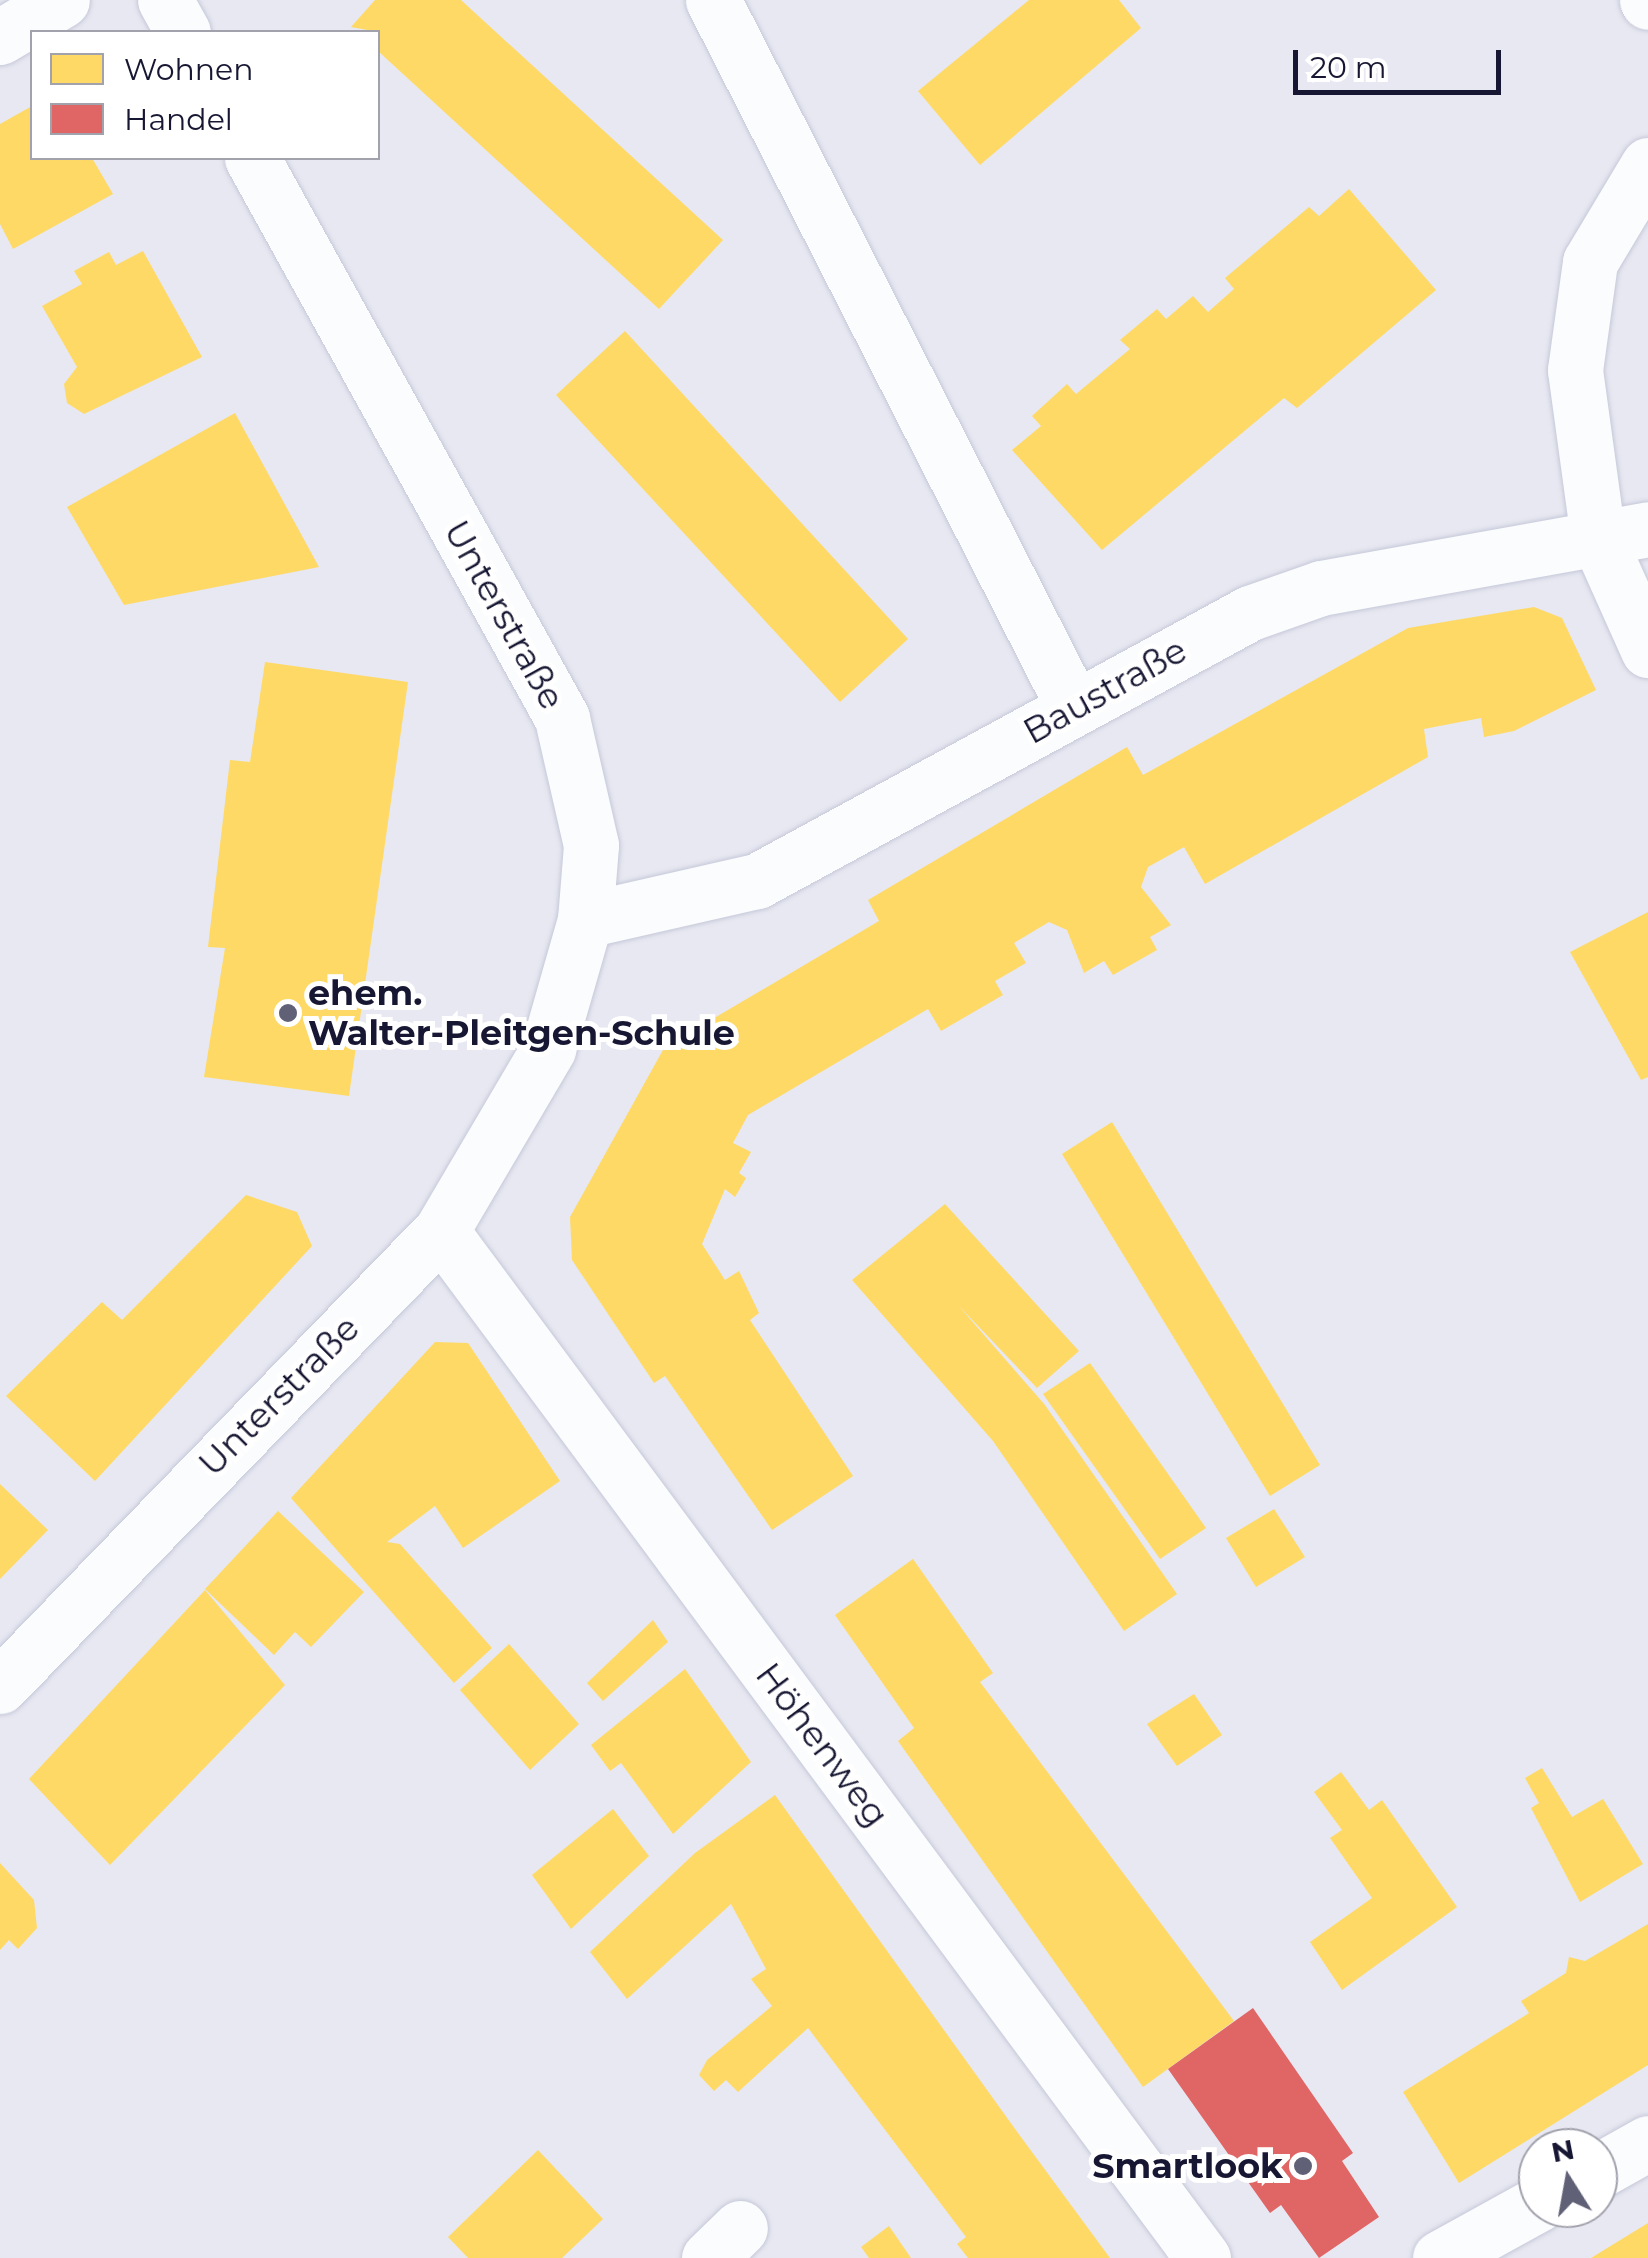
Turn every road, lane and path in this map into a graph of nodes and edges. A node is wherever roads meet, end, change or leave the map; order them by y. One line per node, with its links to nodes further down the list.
1 (62, 0): 5 (street)
2 (165, 0): 4 (street)
3 (713, 0): 10 (street)
4 (182, 30)
5 (0, 37)
6 (253, 160): 11 (street, Unterstraße)
7 (1648, 164): 8 (street)
8 (1623, 534): 9 (street); 10 (street, Baustraße)
9 (1648, 650)
10 (1074, 708): 11 (street, Baustraße)
11 (585, 920): 12 (street, Unterstraße)
12 (441, 1231): 13 (street, Unterstraße); 17 (street, Höhenweg)
13 (0, 1686)
14 (1648, 2143): 15 (street)
15 (1618, 2160)
16 (1518, 2215): 18 (street)
17 (1203, 2258)
18 (1440, 2258)

